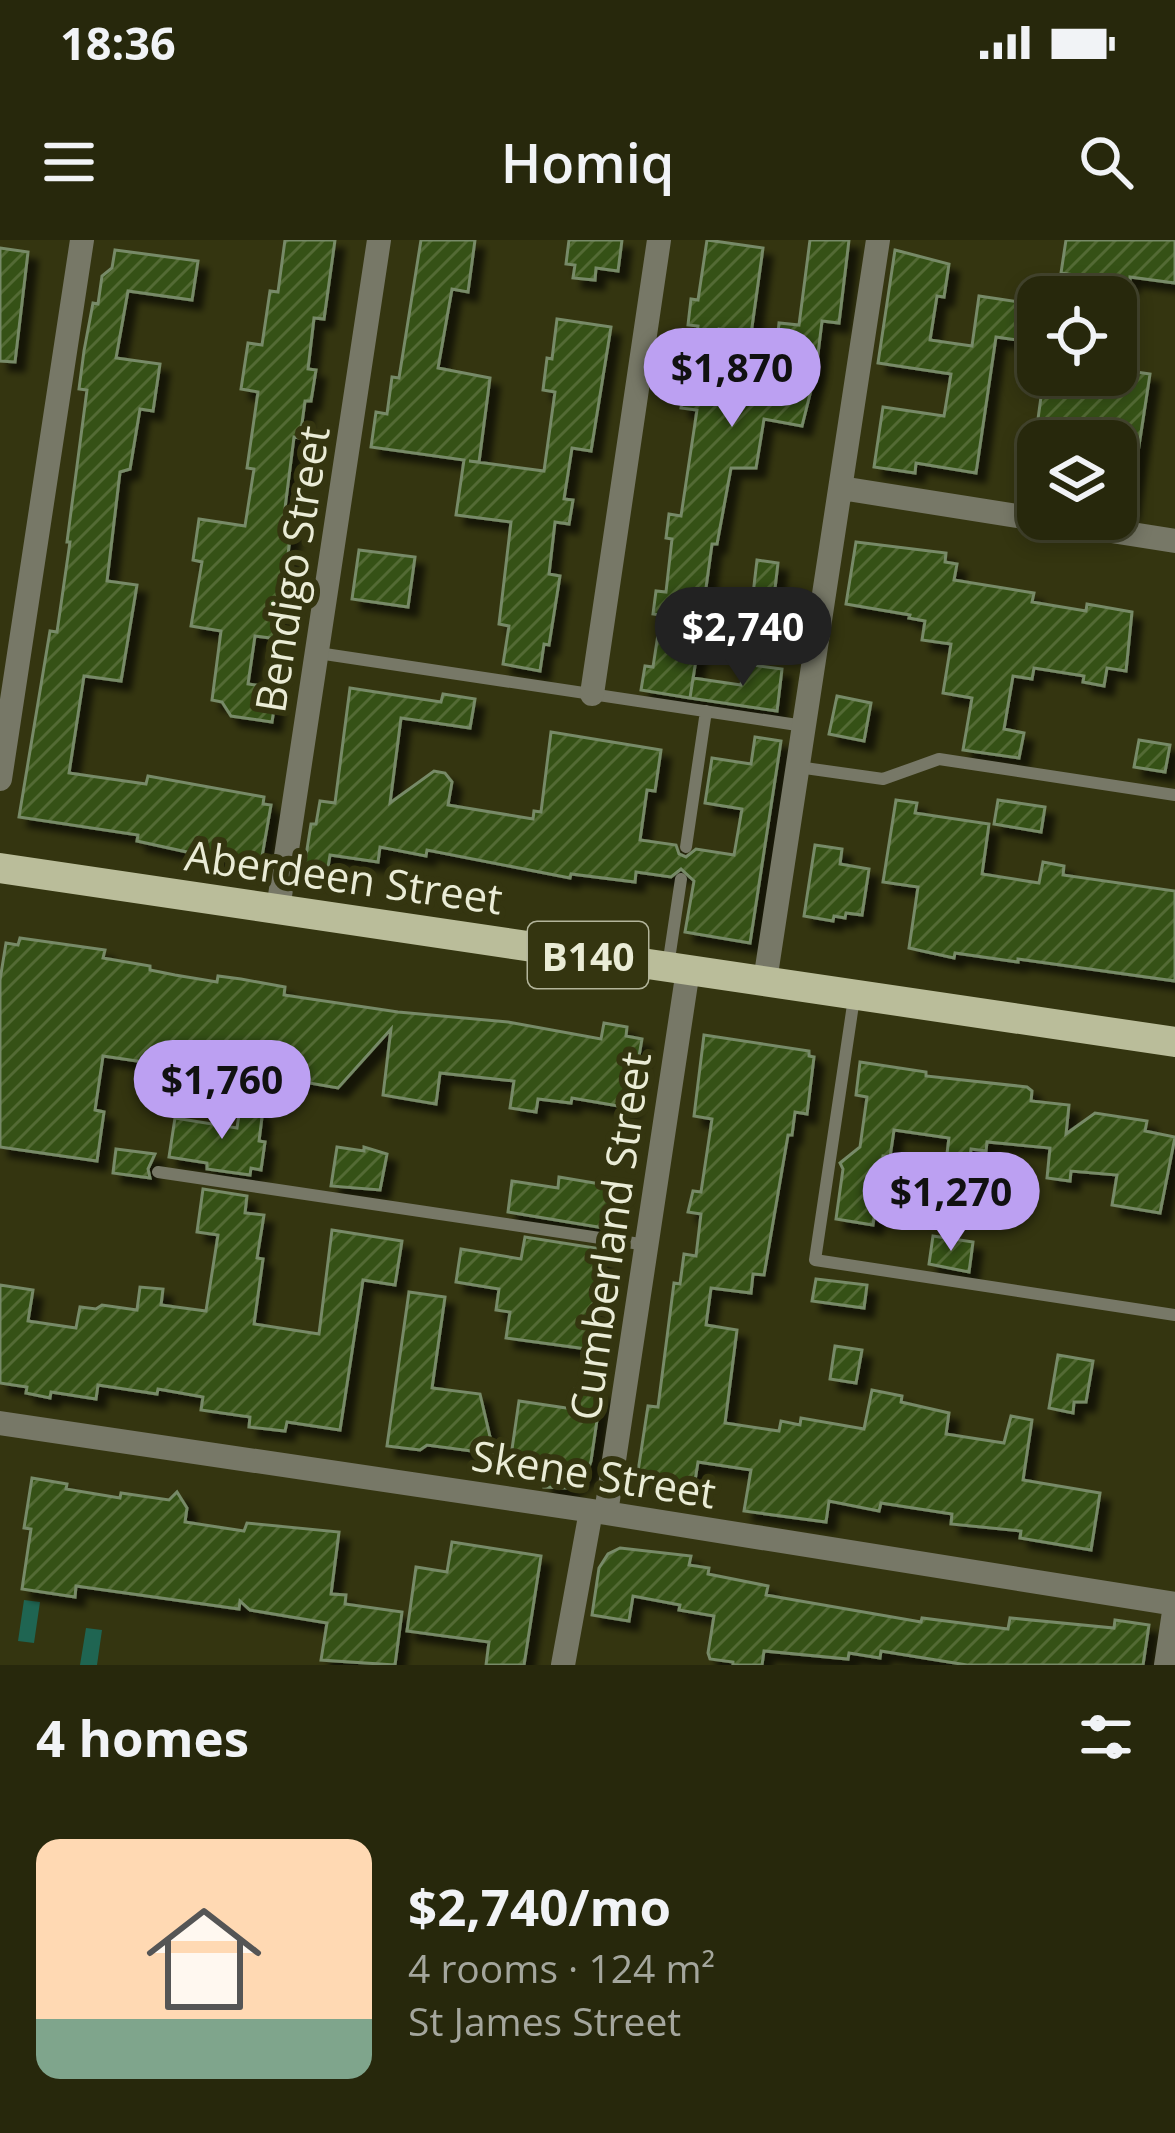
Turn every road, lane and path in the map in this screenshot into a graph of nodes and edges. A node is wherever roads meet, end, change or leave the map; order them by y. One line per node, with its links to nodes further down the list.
1 (82, 240): 12 (street)
2 (379, 240): 7 (street, Bendigo Street)
3 (659, 240): 8 (street)
4 (878, 240): 5 (street)
5 (841, 488): 6 (street); 10 (street)
6 (1175, 541)
7 (318, 653): 8 (lane); 17 (street, Bendigo Street)
8 (592, 694): 9 (lane)
9 (706, 711): 10 (lane); 14 (lane)
10 (804, 726): 11 (street)
11 (798, 767): 13 (lane); 19 (street)
12 (0, 779)
13 (1175, 796)
14 (686, 847)
15 (0, 868): 17 (main road, Aberdeen Street / B140)
16 (681, 879): 18 (lane)
17 (278, 909): 18 (main road, Aberdeen Street / B140)
18 (678, 968): 19 (main road, Aberdeen Street / B140); 23 (street, Cumberland Street)
19 (765, 981): 20 (main road, Aberdeen Street / B140)
20 (854, 994): 21 (main road, Aberdeen Street / B140); 24 (lane)
21 (1175, 1042)
22 (158, 1172): 23 (lane)
23 (647, 1245): 26 (street, Cumberland Street)
24 (1175, 1315)
25 (0, 1423): 26 (street, Skene Street)
26 (599, 1512): 27 (street, Skene Street); 28 (street, Cumberland Street)
27 (1175, 1605): 29 (street)
28 (563, 1665)
29 (1166, 1665)

